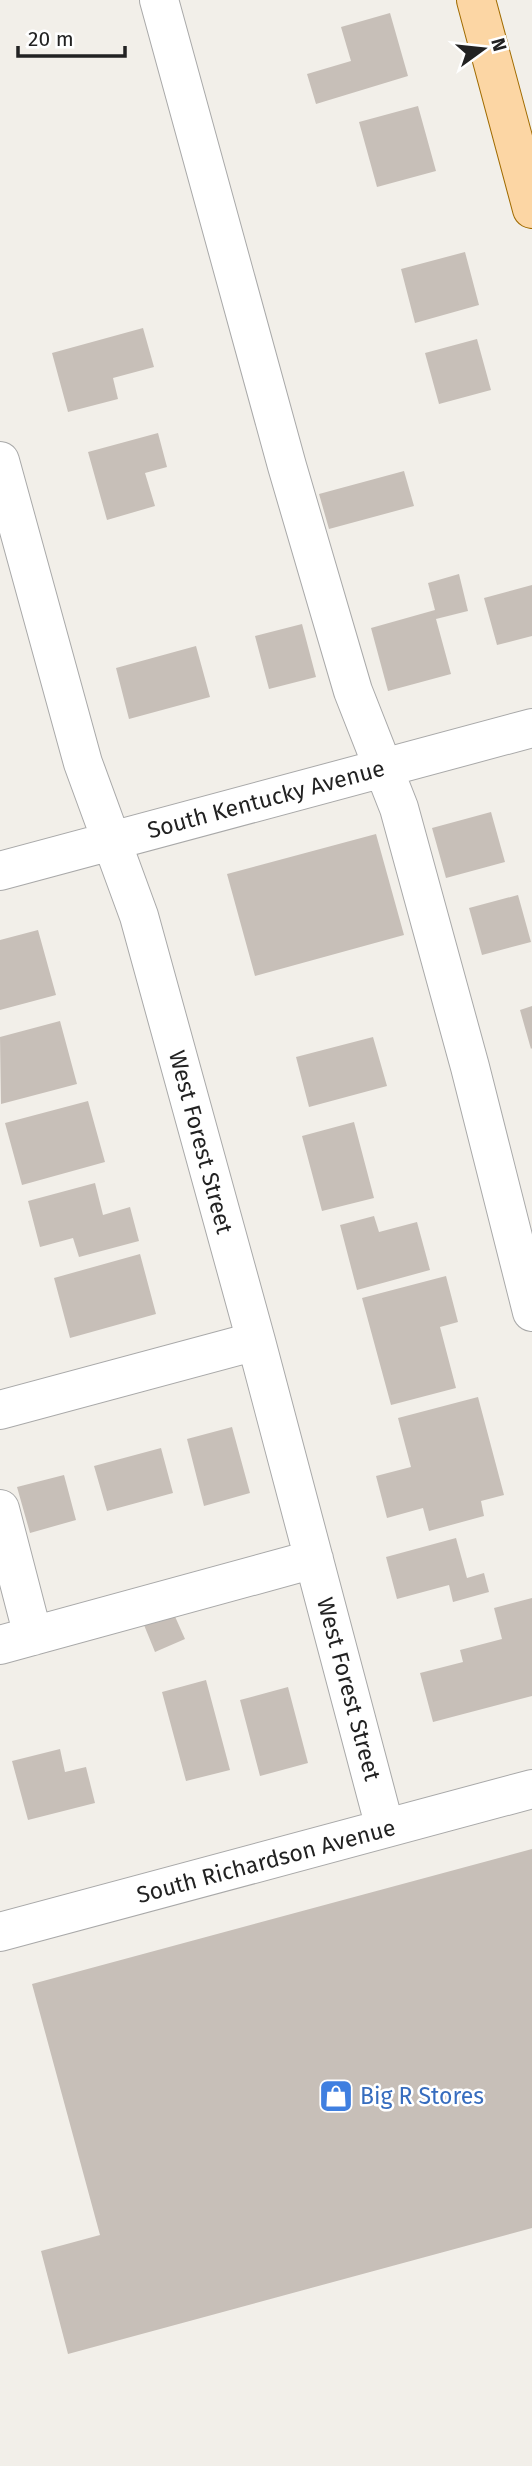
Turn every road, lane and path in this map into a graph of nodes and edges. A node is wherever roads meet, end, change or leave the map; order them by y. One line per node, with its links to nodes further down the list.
1 (159, 0): 6 (street)
2 (476, 0): 3 (main road)
3 (532, 209)
4 (0, 461): 7 (street, West Forest Street)
5 (532, 728): 6 (street, South Kentucky Avenue)
6 (385, 768): 7 (street, South Kentucky Avenue); 9 (street)
7 (111, 841): 8 (street, South Kentucky Avenue); 10 (street, West Forest Street)
8 (0, 871)
9 (532, 1312)
10 (256, 1341): 11 (street); 13 (street, West Forest Street)
11 (0, 1410)
12 (0, 1509): 14 (street)
13 (314, 1559): 14 (street); 16 (street, West Forest Street)
14 (17, 1640)
15 (532, 1789): 16 (street, South Richardson Avenue)
16 (386, 1828): 17 (street, South Richardson Avenue)
17 (0, 1933)

